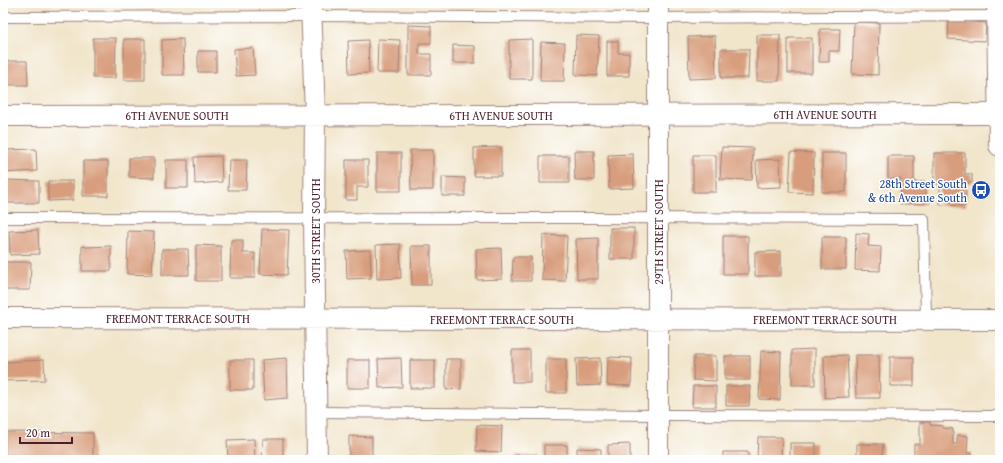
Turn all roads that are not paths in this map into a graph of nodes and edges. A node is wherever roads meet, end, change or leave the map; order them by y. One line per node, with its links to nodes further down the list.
1 (312, 10): 3 (lane); 4 (lane); 6 (street, 30TH STREET SOUTH)
2 (998, 10): 3 (lane); 5 (street)
3 (658, 11): 7 (street, 29TH STREET SOUTH)
4 (3, 17)
5 (1000, 114): 7 (street, 6TH AVENUE SOUTH); 9 (street)
6 (315, 115): 7 (street, 6TH AVENUE SOUTH); 8 (street, 6TH AVENUE SOUTH); 12 (street, 30TH STREET SOUTH)
7 (658, 115): 10 (street, 29TH STREET SOUTH)
8 (3, 116)
9 (1000, 145)
10 (658, 217): 12 (lane); 15 (street, 29TH STREET SOUTH); 16 (lane)
11 (3, 218): 12 (lane)
12 (314, 219): 14 (street, 30TH STREET SOUTH)
13 (3, 318): 14 (street, FREEMONT TERRACE SOUTH)
14 (316, 318): 15 (street, FREEMONT TERRACE SOUTH); 18 (street, 30TH STREET SOUTH)
15 (658, 319): 16 (street, FREEMONT TERRACE SOUTH); 19 (street, 29TH STREET SOUTH)
16 (926, 320): 17 (street, FREEMONT TERRACE SOUTH)
17 (1000, 320)
18 (317, 412): 19 (lane); 21 (street, 30TH STREET SOUTH)
19 (658, 415): 20 (lane); 22 (street, 29TH STREET SOUTH)
20 (1000, 416)
21 (317, 460)
22 (658, 460)

